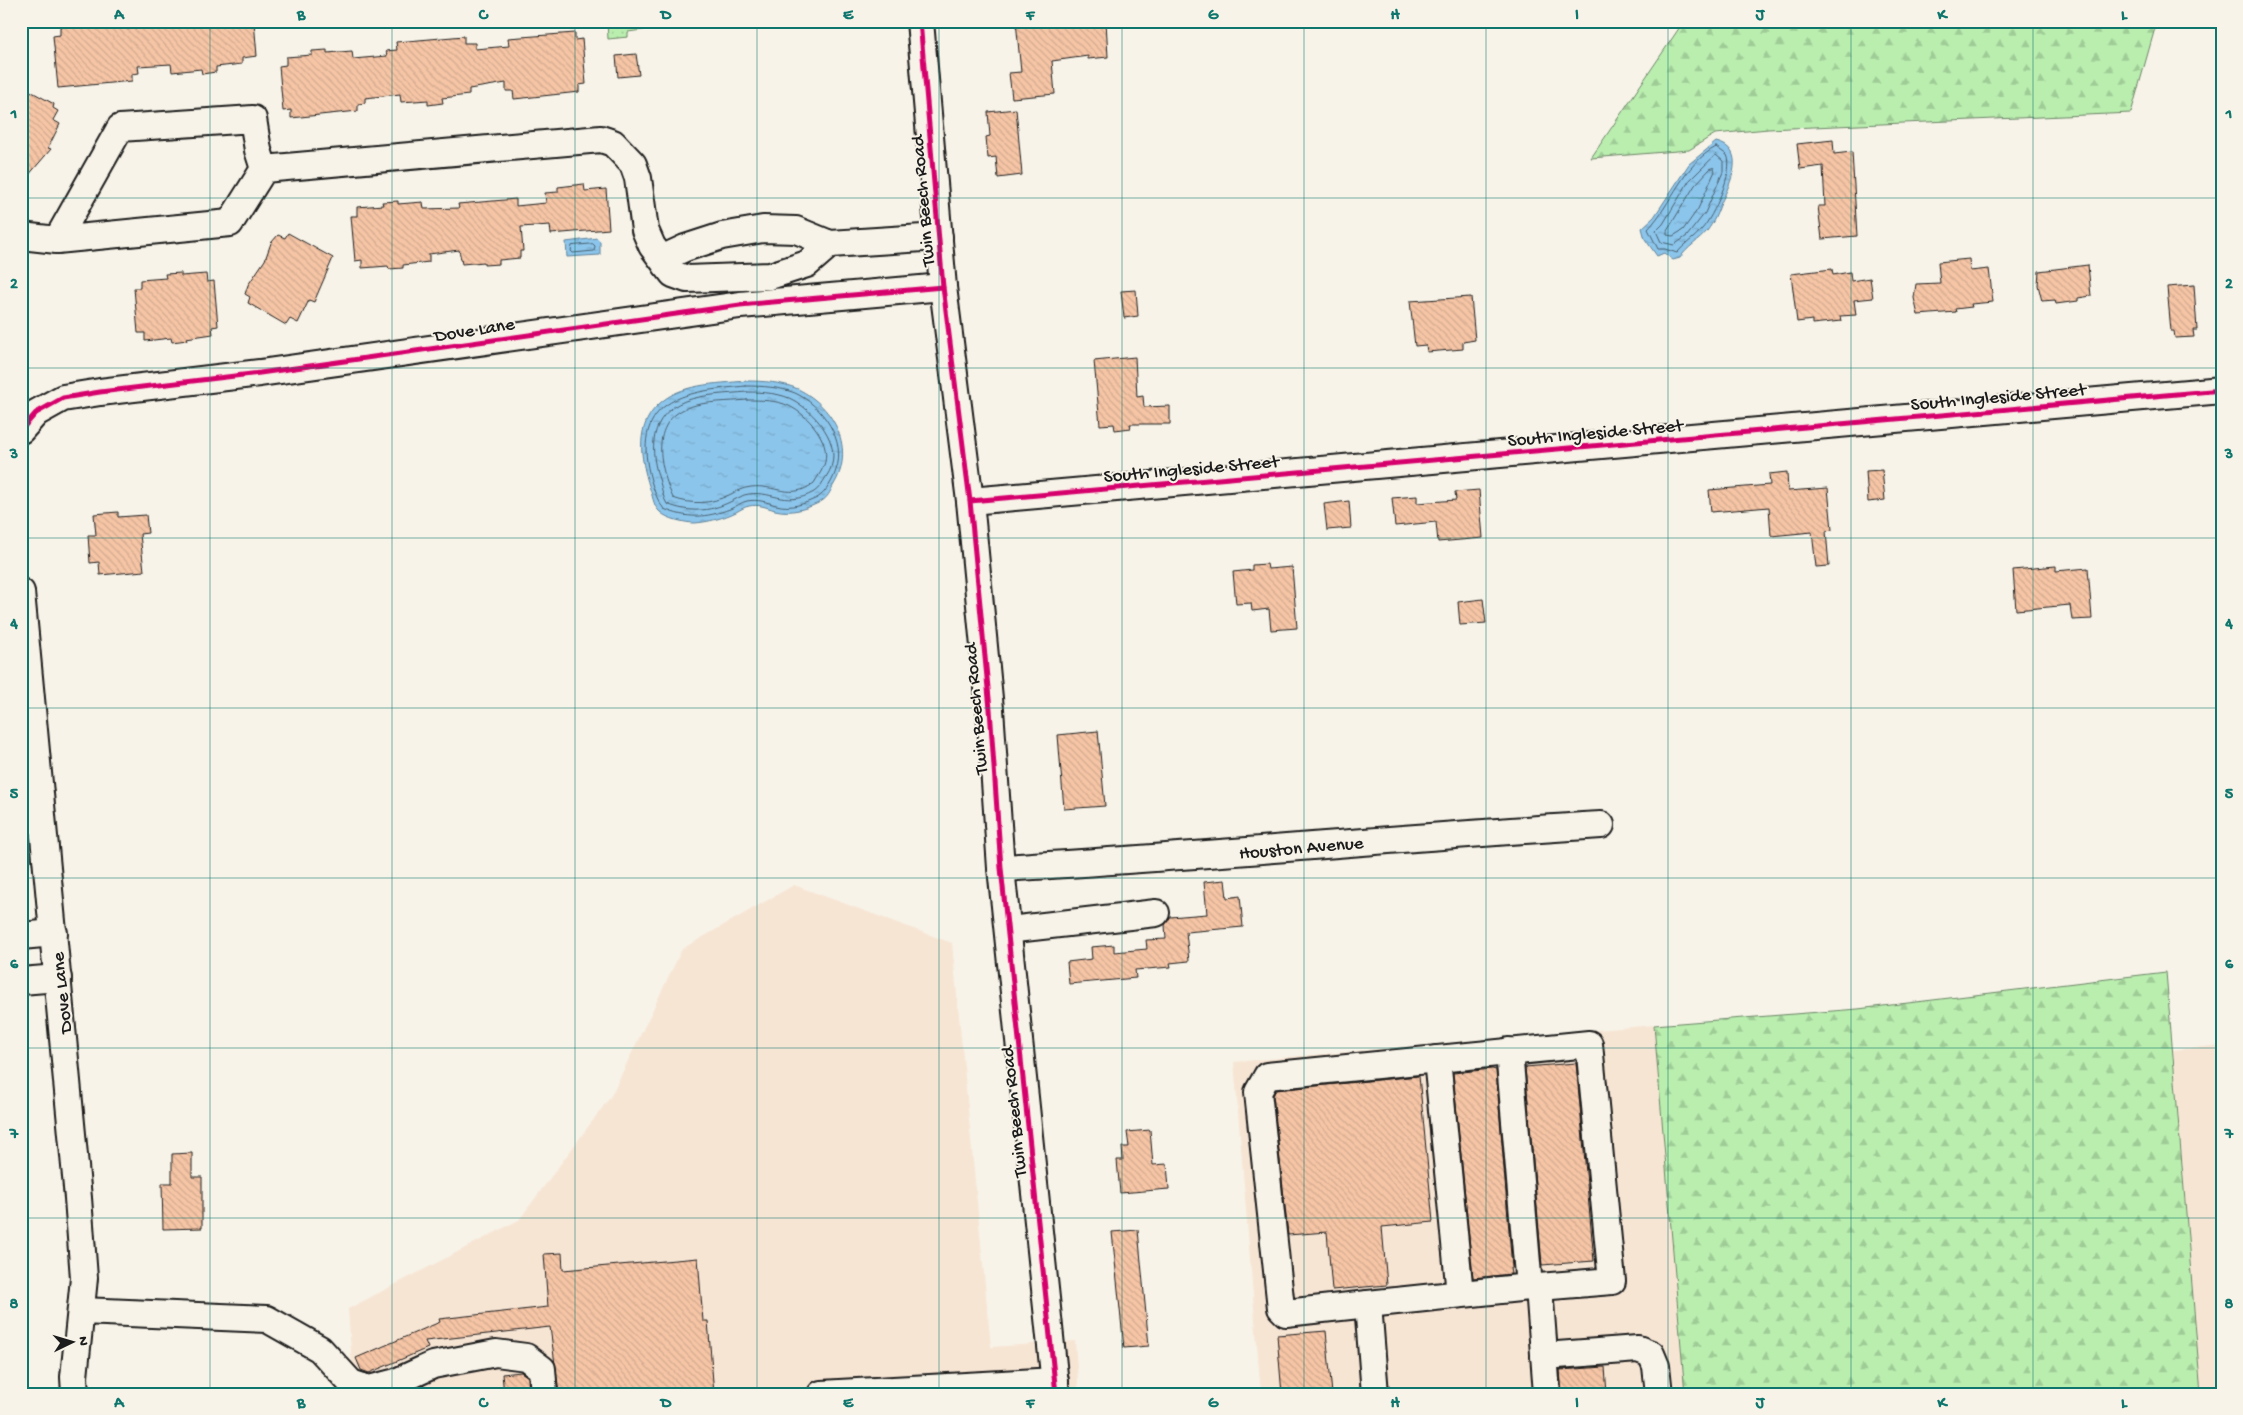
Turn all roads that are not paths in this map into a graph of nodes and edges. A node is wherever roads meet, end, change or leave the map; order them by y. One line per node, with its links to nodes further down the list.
1 (920, 21): 4 (street, Twin Beech Road)
2 (264, 169): 5 (street); 5 (street); 7 (street)
3 (21, 236): 5 (street)
4 (939, 237): 6 (street); 8 (street, Twin Beech Road)
5 (57, 240)
6 (830, 244): 7 (street); 7 (street)
7 (666, 265)
8 (943, 287): 10 (street, Dove Lane); 11 (street, Twin Beech Road)
9 (2222, 390): 11 (street, South Ingleside Street)
10 (21, 430)
11 (970, 501): 14 (street, Twin Beech Road)
12 (21, 592): 17 (street, Dove Lane)
13 (1601, 825): 14 (street, Houston Avenue)
14 (1001, 868): 16 (street, Twin Beech Road)
15 (1156, 913): 16 (street)
16 (1008, 930): 28 (street, Twin Beech Road)
17 (54, 933): 18 (street); 19 (street, Dove Lane)
18 (21, 936)
19 (58, 978): 20 (street); 26 (street, Dove Lane)
20 (21, 981)
21 (1510, 1051): 22 (street); 23 (street); 23 (street)
22 (1437, 1059): 24 (street); 25 (street)
23 (1534, 1287): 24 (street); 27 (street)
24 (1460, 1294): 25 (street)
25 (1368, 1304): 33 (street)
26 (82, 1311): 30 (street, Dove Lane); 31 (street)
27 (1544, 1356): 34 (street); 35 (street)
28 (1056, 1387): 29 (street)
29 (966, 1390): 32 (street)
30 (75, 1394)
31 (544, 1394)
32 (821, 1394)
33 (1375, 1394)
34 (1547, 1394)
35 (1658, 1394)

